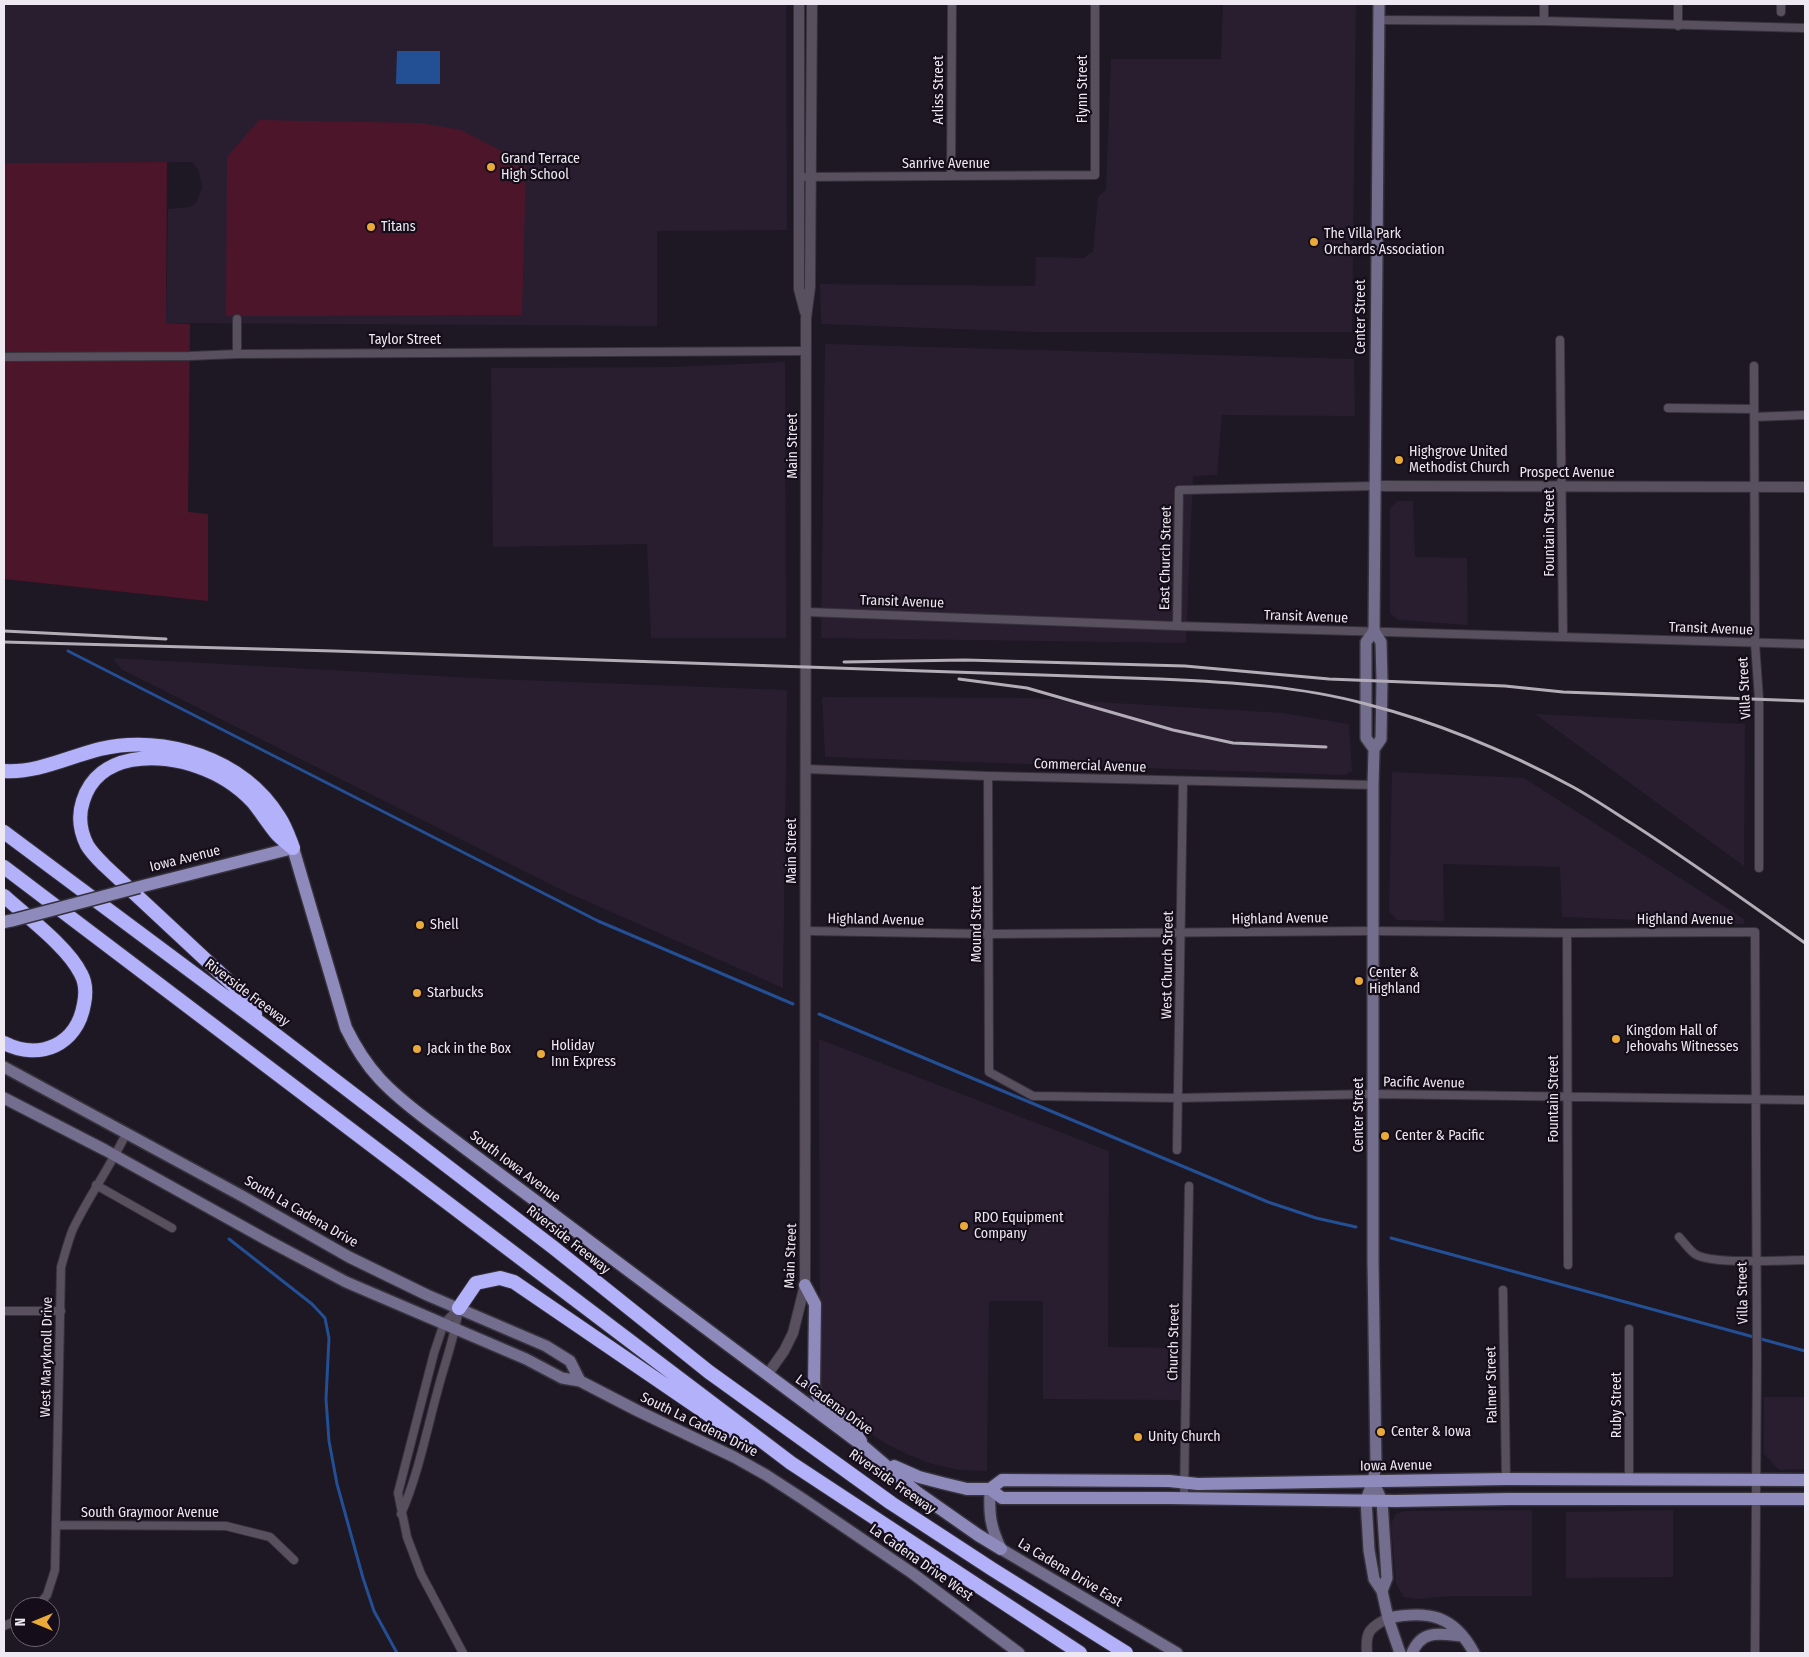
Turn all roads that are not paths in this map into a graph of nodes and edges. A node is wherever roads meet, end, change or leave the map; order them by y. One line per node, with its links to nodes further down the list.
1 (799, 4): 14 (street, Main Street)
2 (812, 4): 15 (street, Main Street)
3 (952, 4): 13 (street, Arliss Street)
4 (1095, 4): 12 (street, Flynn Street)
5 (1379, 4): 8 (main road, Center Street)
6 (1544, 4): 9 (street)
7 (1678, 4): 10 (street)
8 (1378, 20): 9 (street); 26 (main road, Center Street)
9 (1544, 21): 10 (street)
10 (1678, 26): 11 (street)
11 (1805, 28)
12 (1095, 175): 13 (street, Sanrive Avenue)
13 (951, 176): 15 (street, Sanrive Avenue)
14 (798, 177): 15 (street, Sanrive Avenue); 16 (street, Main Street)
15 (812, 177): 16 (street, Main Street)
16 (806, 318): 19 (street, Main Street)
17 (237, 319): 20 (street)
18 (1560, 340): 27 (street, Fountain Street)
19 (806, 351): 20 (street, Taylor Street); 31 (street, Main Street)
20 (237, 354): 21 (street, Taylor Street)
21 (4, 357)
22 (1754, 366): 24 (street, Villa Street)
23 (1668, 408): 24 (street)
24 (1754, 413): 25 (street); 28 (street, Villa Street)
25 (1805, 415)
26 (1374, 486): 27 (street, Prospect Avenue); 30 (street, Prospect Avenue); 33 (main road, Center Street)
27 (1562, 487): 28 (street, Prospect Avenue); 34 (street, Fountain Street)
28 (1755, 487): 29 (street, Prospect Avenue); 35 (street, Villa Street)
29 (1805, 487)
30 (1179, 490): 32 (street, East Church Street)
31 (806, 612): 32 (street, Transit Avenue); 37 (street, Main Street)
32 (1177, 626): 33 (street, Transit Avenue)
33 (1374, 631): 34 (street, Transit Avenue); 41 (main road, Center Street)
34 (1563, 637): 35 (street, Transit Avenue)
35 (1755, 643): 36 (street, Transit Avenue); 45 (street, Villa Street)
36 (1805, 644)
37 (806, 769): 39 (street, Commercial Avenue); 49 (street, Main Street)
38 (4, 771): 43 (highway)
39 (988, 776): 40 (street, Commercial Avenue); 53 (street, Mound Street)
40 (1183, 781): 41 (street, Commercial Avenue); 51 (street, West Church Street)
41 (1373, 784): 48 (main road, Center Street)
42 (4, 832): 54 (highway, Riverside Freeway)
43 (293, 848): 47 (main road, Iowa Avenue, bridge); 54 (highway); 82 (main road, South Iowa Avenue)
44 (4, 867): 86 (highway)
45 (1759, 868)
46 (4, 896): 55 (highway)
47 (9, 921)
48 (1373, 930): 51 (street, Highland Avenue); 52 (street, Highland Avenue); 58 (main road, Center Street)
49 (806, 931): 53 (street, Highland Avenue); 74 (street, Main Street)
50 (1754, 932): 52 (street, Highland Avenue); 63 (street, Villa Street)
51 (1181, 933): 53 (street, Highland Avenue); 60 (street, West Church Street)
52 (1567, 933): 61 (street, Fountain Street)
53 (990, 934): 57 (street, Mound Street)
54 (263, 1025): 111 (highway, Riverside Freeway)
55 (4, 1044)
56 (4, 1067): 64 (main road, South La Cadena Drive)
57 (990, 1072): 60 (street, Pacific Avenue)
58 (1374, 1094): 60 (street, Pacific Avenue); 61 (street, Pacific Avenue); 90 (main road, Center Street)
59 (4, 1098): 66 (main road, South La Cadena Drive)
60 (1178, 1098): 65 (street, West Church Street)
61 (1567, 1098): 63 (street, Pacific Avenue); 73 (street, Fountain Street)
62 (1805, 1100): 63 (street, Pacific Avenue)
63 (1756, 1101): 71 (street, Villa Street)
64 (126, 1134): 66 (street, West Maryknoll Drive); 76 (main road, South La Cadena Drive)
65 (1177, 1150)
66 (115, 1156): 67 (street, West Maryknoll Drive); 79 (main road, South La Cadena Drive)
67 (96, 1185): 69 (street); 78 (street, West Maryknoll Drive)
68 (1189, 1186): 92 (street, Church Street)
69 (172, 1228)
70 (1679, 1237): 71 (street)
71 (1755, 1260): 72 (street); 91 (street, Villa Street)
72 (1805, 1260)
73 (1568, 1265)
74 (805, 1285): 82 (street, Main Street); 84 (main road)
75 (1503, 1290): 87 (street, Palmer Street)
76 (459, 1308): 79 (street); 80 (street); 83 (main road, South La Cadena Drive); 86 (highway)
77 (4, 1311): 78 (street)
78 (61, 1312): 101 (street, West Maryknoll Drive)
79 (444, 1324): 80 (main road, South La Cadena Drive); 100 (street)
80 (456, 1329): 83 (main road, South La Cadena Drive); 100 (street)
81 (1629, 1329): 88 (street, Ruby Street)
82 (767, 1375): 84 (main road, La Cadena Drive)
83 (580, 1381): 94 (main road, South La Cadena Drive)
84 (863, 1446): 85 (main road, La Cadena Drive)
85 (882, 1461): 93 (main road, Iowa Avenue); 102 (main road)
86 (791, 1463): 110 (highway)
87 (1506, 1480): 88 (main road, Iowa Avenue); 90 (main road, Iowa Avenue)
88 (1629, 1480): 91 (main road, Iowa Avenue)
89 (1805, 1480): 91 (main road, Iowa Avenue)
90 (1373, 1481): 92 (main road, Iowa Avenue); 98 (main road, Center Street); 99 (main road, Center Street)
91 (1756, 1481): 96 (street, Villa Street)
92 (1186, 1483): 93 (main road, Iowa Avenue); 95 (street, Church Street)
93 (990, 1489): 95 (main road, Iowa Avenue); 102 (main road, La Cadena Drive East)
94 (803, 1499): 109 (main road, La Cadena Drive West)
95 (1184, 1499): 98 (main road, Iowa Avenue)
96 (1756, 1499): 97 (main road, Iowa Avenue); 99 (main road, Iowa Avenue); 117 (street, Villa Street)
97 (1805, 1499)
98 (1366, 1500): 99 (main road, Iowa Avenue); 104 (main road, Center Street)
99 (1382, 1501): 104 (main road, Center Street)
100 (402, 1514): 108 (street)
101 (56, 1525): 103 (street, South Graymoor Avenue); 105 (street, West Maryknoll Drive)
102 (1001, 1549): 112 (main road, La Cadena Drive East)
103 (294, 1560)
104 (1382, 1591): 106 (main road, Center Street)
105 (45, 1597)
106 (1388, 1618): 107 (main road); 113 (street); 114 (main road, Center Street)
107 (1462, 1636): 115 (main road); 116 (main road)
108 (463, 1653)
109 (1019, 1653)
110 (1080, 1653)
111 (1126, 1653)
112 (1177, 1653)
113 (1367, 1653)
114 (1400, 1653)
115 (1412, 1653)
116 (1474, 1653)
117 (1756, 1653)

